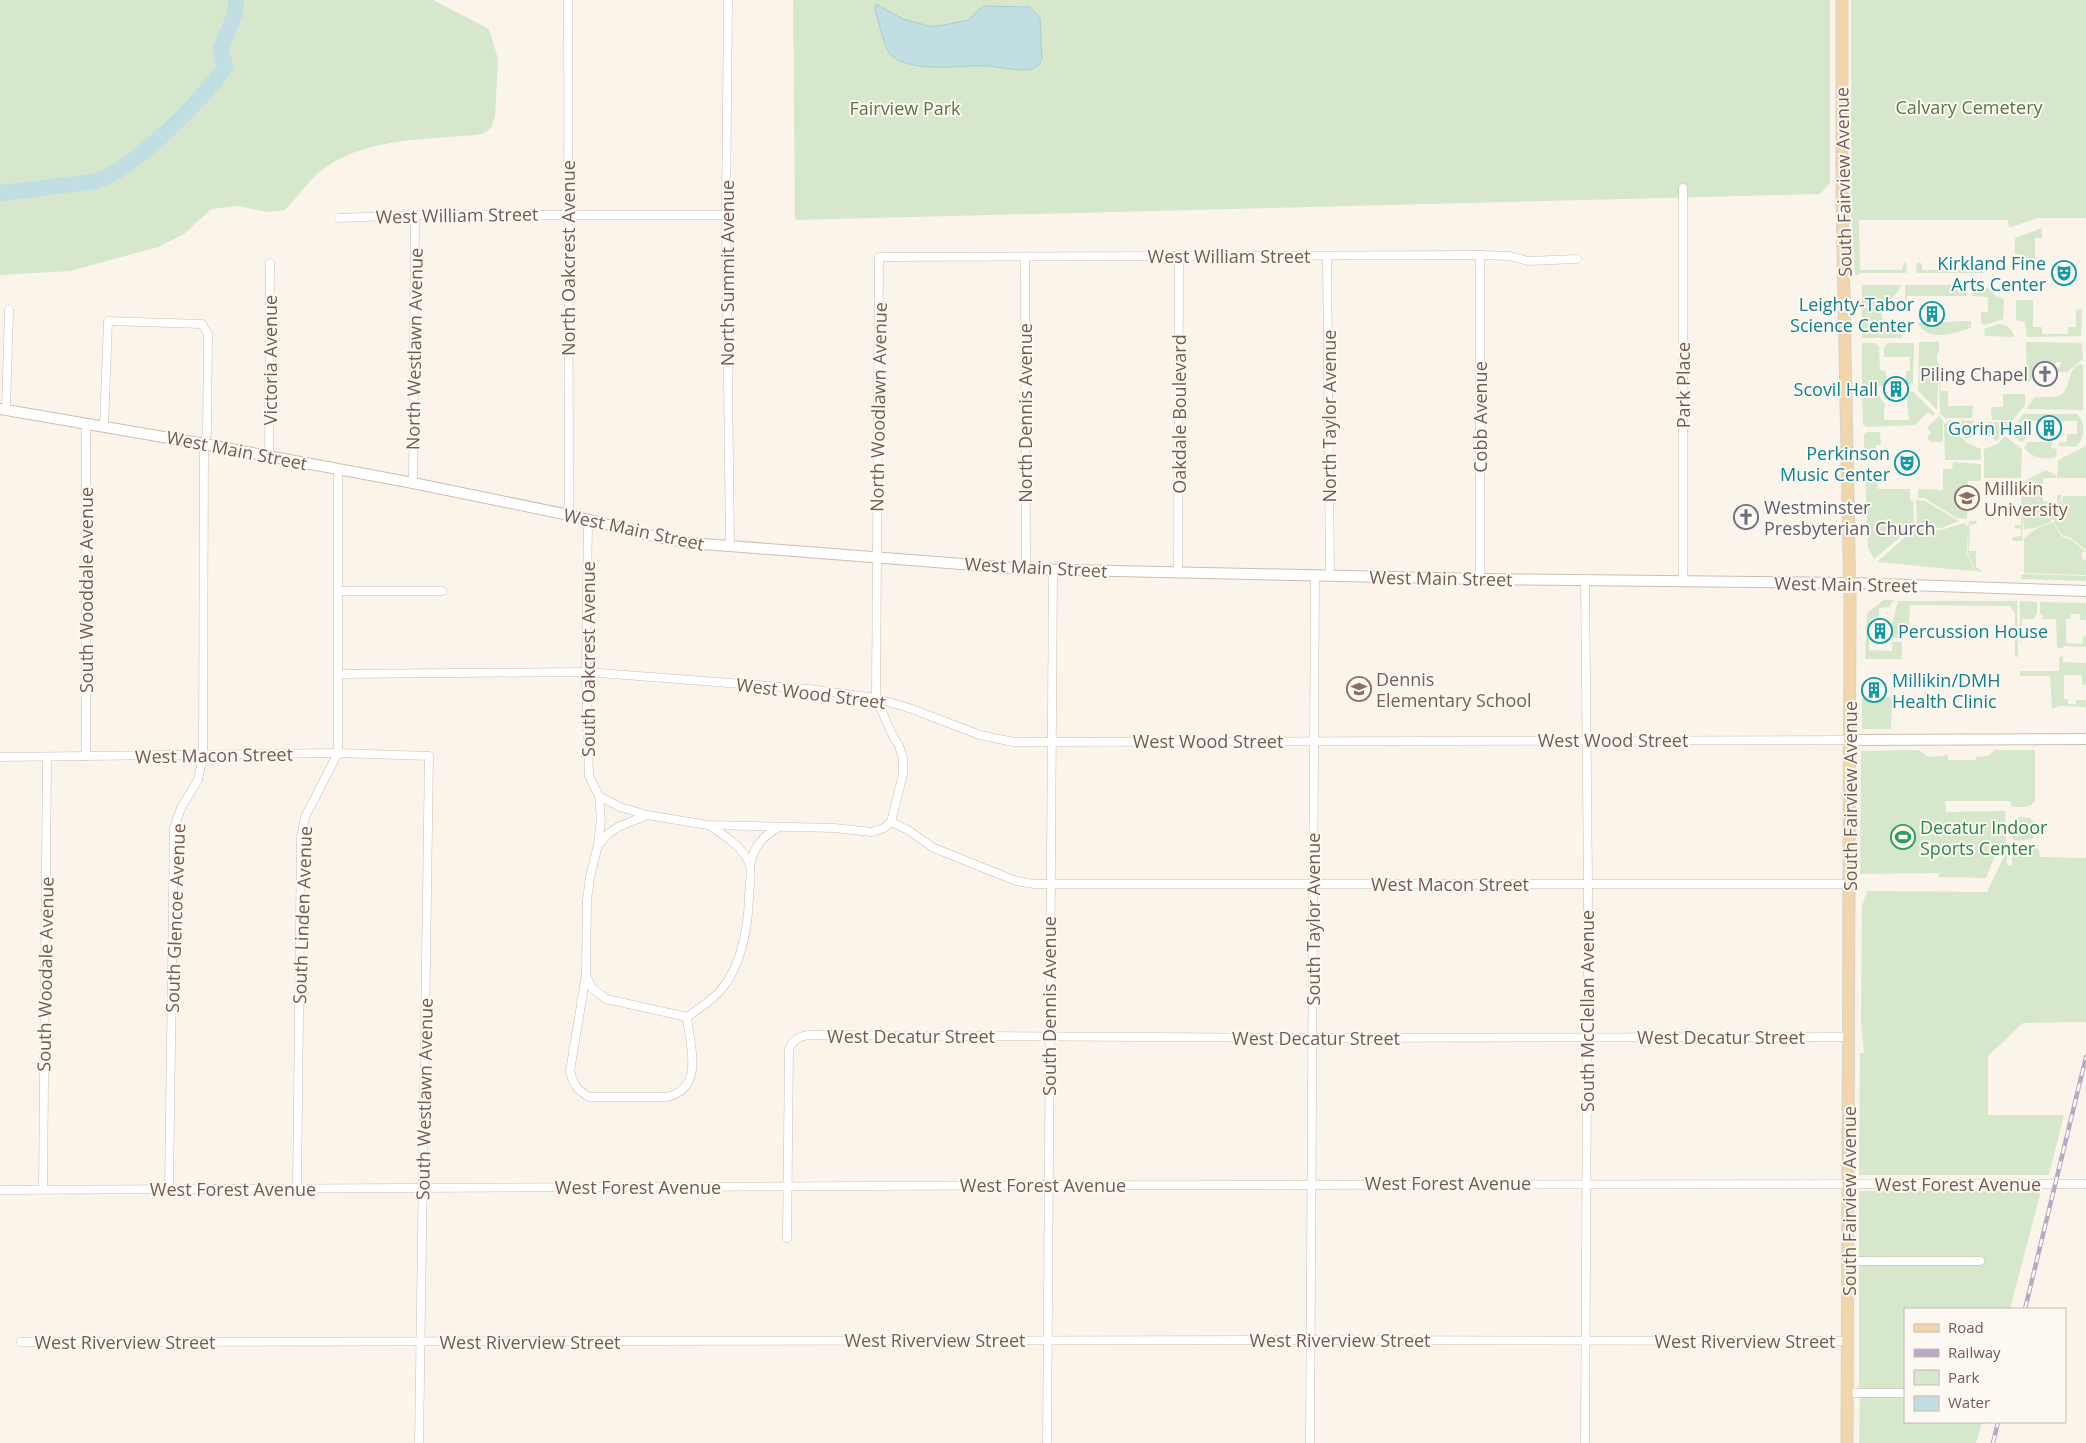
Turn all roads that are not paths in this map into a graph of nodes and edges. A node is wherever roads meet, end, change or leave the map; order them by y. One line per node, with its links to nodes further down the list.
1 (568, 0): 5 (street, North Oakcrest Avenue)
2 (728, 0): 7 (street, North Summit Avenue)
3 (1842, 0): 36 (main road, South Fairview Avenue)
4 (1683, 188): 35 (street, Park Place)
5 (568, 214): 6 (street, West William Street); 7 (street, West William Street); 24 (street, North Oakcrest Avenue)
6 (415, 215): 8 (street, West William Street); 23 (street, North Westlawn Avenue)
7 (726, 215): 26 (street, North Summit Avenue)
8 (339, 218)
9 (1179, 255): 10 (street, West William Street); 13 (street, West William Street); 30 (street, Oakdale Boulevard)
10 (1327, 256): 11 (street, West William Street); 32 (street, North Taylor Avenue)
11 (1480, 256): 14 (street, West William Street); 33 (street, Cobb Avenue)
12 (880, 257): 13 (street, West William Street); 27 (street, North Woodlawn Avenue)
13 (1025, 257): 28 (street, North Dennis Avenue)
14 (1577, 260)
15 (270, 263): 21 (street, Victoria Avenue)
16 (9, 310): 17 (street)
17 (3, 409): 18 (street, West Main Street)
18 (86, 423): 19 (street, West Main Street); 50 (street, South Wooddale Avenue)
19 (104, 426): 20 (street, West Main Street); 20 (street, South Glencoe Avenue)
20 (204, 444): 21 (street, West Main Street); 49 (street, South Glencoe Avenue)
21 (269, 456): 22 (street, West Main Street)
22 (338, 470): 23 (street, West Main Street); 37 (street, South Linden Avenue)
23 (413, 483): 24 (street, West Main Street)
24 (569, 515): 25 (street, West Main Street)
25 (588, 520): 26 (street, West Main Street); 40 (street, South Oakcrest Avenue)
26 (730, 546): 27 (street, West Main Street)
27 (876, 558): 28 (street, West Main Street); 42 (street, North Woodlawn Avenue)
28 (1026, 569): 29 (street, West Main Street)
29 (1053, 570): 30 (street, West Main Street); 46 (street, South Dennis Avenue)
30 (1178, 572): 31 (street, West Main Street)
31 (1315, 576): 32 (street, West Main Street); 47 (street, South Taylor Avenue)
32 (1330, 576): 33 (street, West Main Street)
33 (1480, 579): 34 (street, West Main Street)
34 (1585, 579): 35 (street, West Main Street); 44 (street, South McClellan Avenue)
35 (1683, 582): 36 (street, West Main Street)
36 (1850, 583): 38 (street, West Main Street); 45 (main road, South Fairview Avenue)
37 (339, 591): 39 (street); 41 (street, South Linden Avenue)
38 (2086, 591)
39 (442, 592)
40 (586, 672): 41 (street, West Wood Street); 42 (street, West Wood Street); 54 (street, South Oakcrest Avenue)
41 (339, 674): 48 (street, South Linden Avenue)
42 (876, 698): 46 (street, West Wood Street); 56 (street)
43 (2086, 739): 45 (street, West Wood Street)
44 (1587, 740): 45 (street, West Wood Street); 47 (street, West Wood Street); 64 (street, South McClellan Avenue)
45 (1850, 740): 63 (main road, South Fairview Avenue)
46 (1051, 741): 47 (street, West Wood Street); 62 (street, South Dennis Avenue)
47 (1313, 741): 61 (street, South Taylor Avenue)
48 (338, 754): 49 (street, West Macon Street); 51 (street, West Macon Street); 79 (street, South Linden Avenue)
49 (203, 755): 50 (street, West Macon Street); 78 (street, South Glencoe Avenue)
50 (86, 756): 53 (street, West Macon Street)
51 (429, 756): 77 (street, South Westlawn Avenue)
52 (0, 757): 53 (street, West Macon Street)
53 (46, 758): 81 (street, South Woodale Avenue)
54 (599, 796): 55 (street); 59 (street, South Oakcrest Avenue)
55 (647, 815): 57 (street); 59 (street)
56 (891, 822): 58 (street); 62 (street, West Macon Street)
57 (708, 825): 58 (street); 60 (street)
58 (779, 826): 60 (street)
59 (598, 845): 65 (street, South Oakcrest Avenue)
60 (750, 866): 66 (street)
61 (1314, 883): 62 (street, West Macon Street); 64 (street, West Macon Street); 70 (street, South Taylor Avenue)
62 (1050, 884): 67 (street, South Dennis Avenue)
63 (1850, 884): 64 (street, West Macon Street); 69 (main road, South Fairview Avenue)
64 (1588, 885): 68 (street, South McClellan Avenue)
65 (586, 975): 66 (street); 66 (street, South Oakcrest Avenue)
66 (686, 1017)
67 (1048, 1037): 70 (street, West Decatur Street); 73 (street, South Dennis Avenue); 76 (street, West Decatur Street)
68 (1586, 1037): 69 (street, West Decatur Street); 70 (street, West Decatur Street); 71 (street, South McClellan Avenue)
69 (1849, 1037): 72 (main road, South Fairview Avenue)
70 (1313, 1038): 74 (street, South Taylor Avenue)
71 (1586, 1183): 72 (street, West Forest Avenue); 74 (street, West Forest Avenue); 87 (street, South McClellan Avenue)
72 (1849, 1183): 75 (street, West Forest Avenue); 83 (main road, South Fairview Avenue)
73 (1049, 1184): 74 (street, West Forest Avenue); 76 (street, West Forest Avenue); 85 (street, South Dennis Avenue)
74 (1310, 1184): 86 (street, South Taylor Avenue)
75 (2086, 1184)
76 (788, 1187): 77 (street, West Forest Avenue); 82 (street)
77 (423, 1188): 79 (street, West Forest Avenue); 89 (street, South Westlawn Avenue)
78 (169, 1189): 79 (street, West Forest Avenue); 81 (street, West Forest Avenue)
79 (297, 1189)
80 (0, 1190): 81 (street, West Forest Avenue)
81 (43, 1190)
82 (787, 1238)
83 (1849, 1261): 84 (street); 90 (main road, South Fairview Avenue)
84 (1980, 1261)
85 (1048, 1340): 86 (street, West Riverview Street); 89 (street, West Riverview Street); 94 (street, South Dennis Avenue)
86 (1310, 1340): 87 (street, West Riverview Street); 95 (street, South Taylor Avenue)
87 (1585, 1341): 90 (street, West Riverview Street); 96 (street, South McClellan Avenue)
88 (21, 1342): 89 (street, West Riverview Street)
89 (421, 1342): 93 (street, South Westlawn Avenue)
90 (1848, 1342): 91 (main road, South Fairview Avenue)
91 (1848, 1393): 92 (street); 97 (main road, South Fairview Avenue)
92 (1904, 1393)
93 (419, 1443)
94 (1047, 1443)
95 (1310, 1443)
96 (1584, 1443)
97 (1848, 1443)

